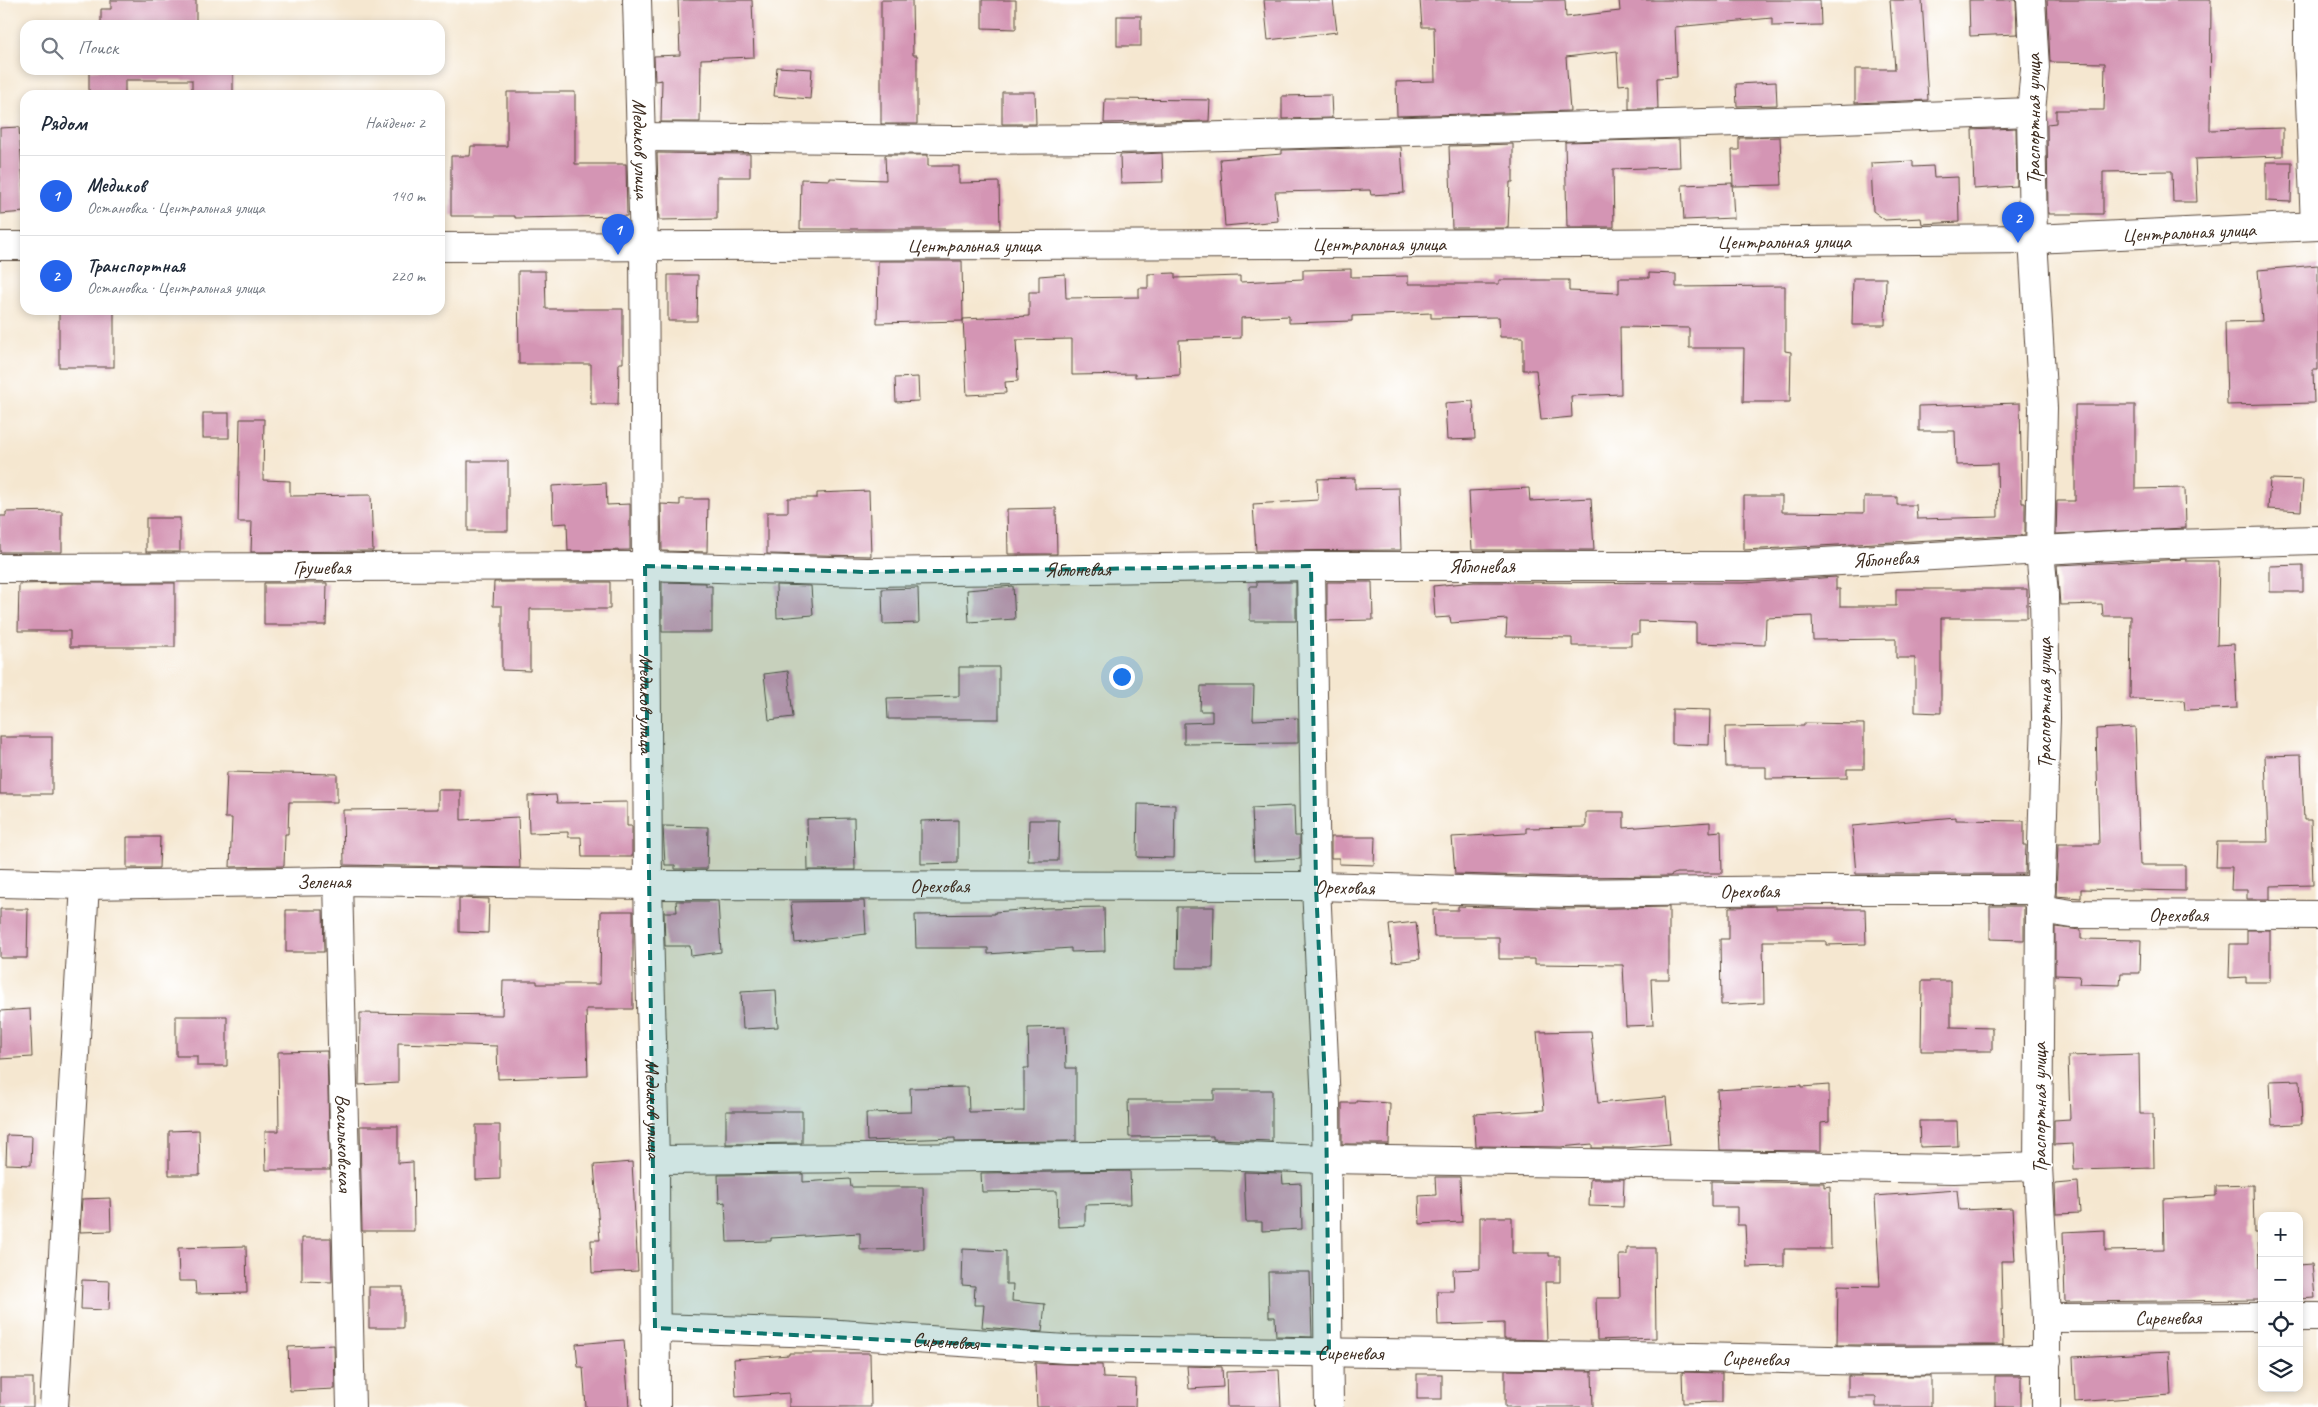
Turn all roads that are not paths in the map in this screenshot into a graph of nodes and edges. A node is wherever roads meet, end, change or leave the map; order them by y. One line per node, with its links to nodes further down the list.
1 (637, 0): 5 (street, Медиков улица)
2 (2031, 0): 4 (street, Траспортная улица)
3 (2308, 0): 6 (street)
4 (2031, 112): 5 (street); 7 (street, Траспортная улица)
5 (640, 137): 11 (street, Медиков улица)
6 (2316, 226): 7 (street, Центральная улица)
7 (2033, 238): 11 (street, Центральная улица); 13 (street, Траспортная улица)
8 (0, 246): 9 (street)
9 (20, 246)
10 (445, 247): 11 (street, Центральная улица)
11 (644, 248): 14 (street, Медиков улица)
12 (2318, 540): 13 (street, Яблоневая)
13 (2040, 551): 15 (street, Яблоневая); 22 (street, Траспортная улица)
14 (645, 566): 15 (street, Яблоневая); 16 (street, Грушевая); 20 (street, Медиков улица)
15 (1311, 566): 21 (street)
16 (0, 568)
17 (338, 881): 19 (street, Зеленая); 20 (street, Зеленая); 35 (street, Васильковская)
18 (0, 883): 19 (street, Зеленая)
19 (86, 885): 34 (street)
20 (648, 885): 21 (street, Ореховая); 25 (street, Медиков улица)
21 (1316, 886): 22 (street, Ореховая); 24 (street)
22 (2040, 899): 23 (street, Ореховая); 26 (street, Траспортная улица)
23 (2318, 915)
24 (1326, 1158): 25 (street); 26 (street); 32 (street)
25 (655, 1160): 31 (street, Медиков улица)
26 (2038, 1166): 30 (street, Траспортная улица)
27 (2258, 1317): 30 (street, Сиреневая)
28 (2303, 1317): 29 (street)
29 (2318, 1317)
30 (2046, 1318): 33 (street, Траспортная улица)
31 (656, 1328): 32 (street, Сиреневая); 36 (street, Медиков улица)
32 (1329, 1353): 33 (street, Сиреневая); 37 (street)
33 (2047, 1360): 38 (street, Траспортная улица)
34 (54, 1407)
35 (351, 1407)
36 (656, 1407)
37 (1329, 1407)
38 (2046, 1407)

